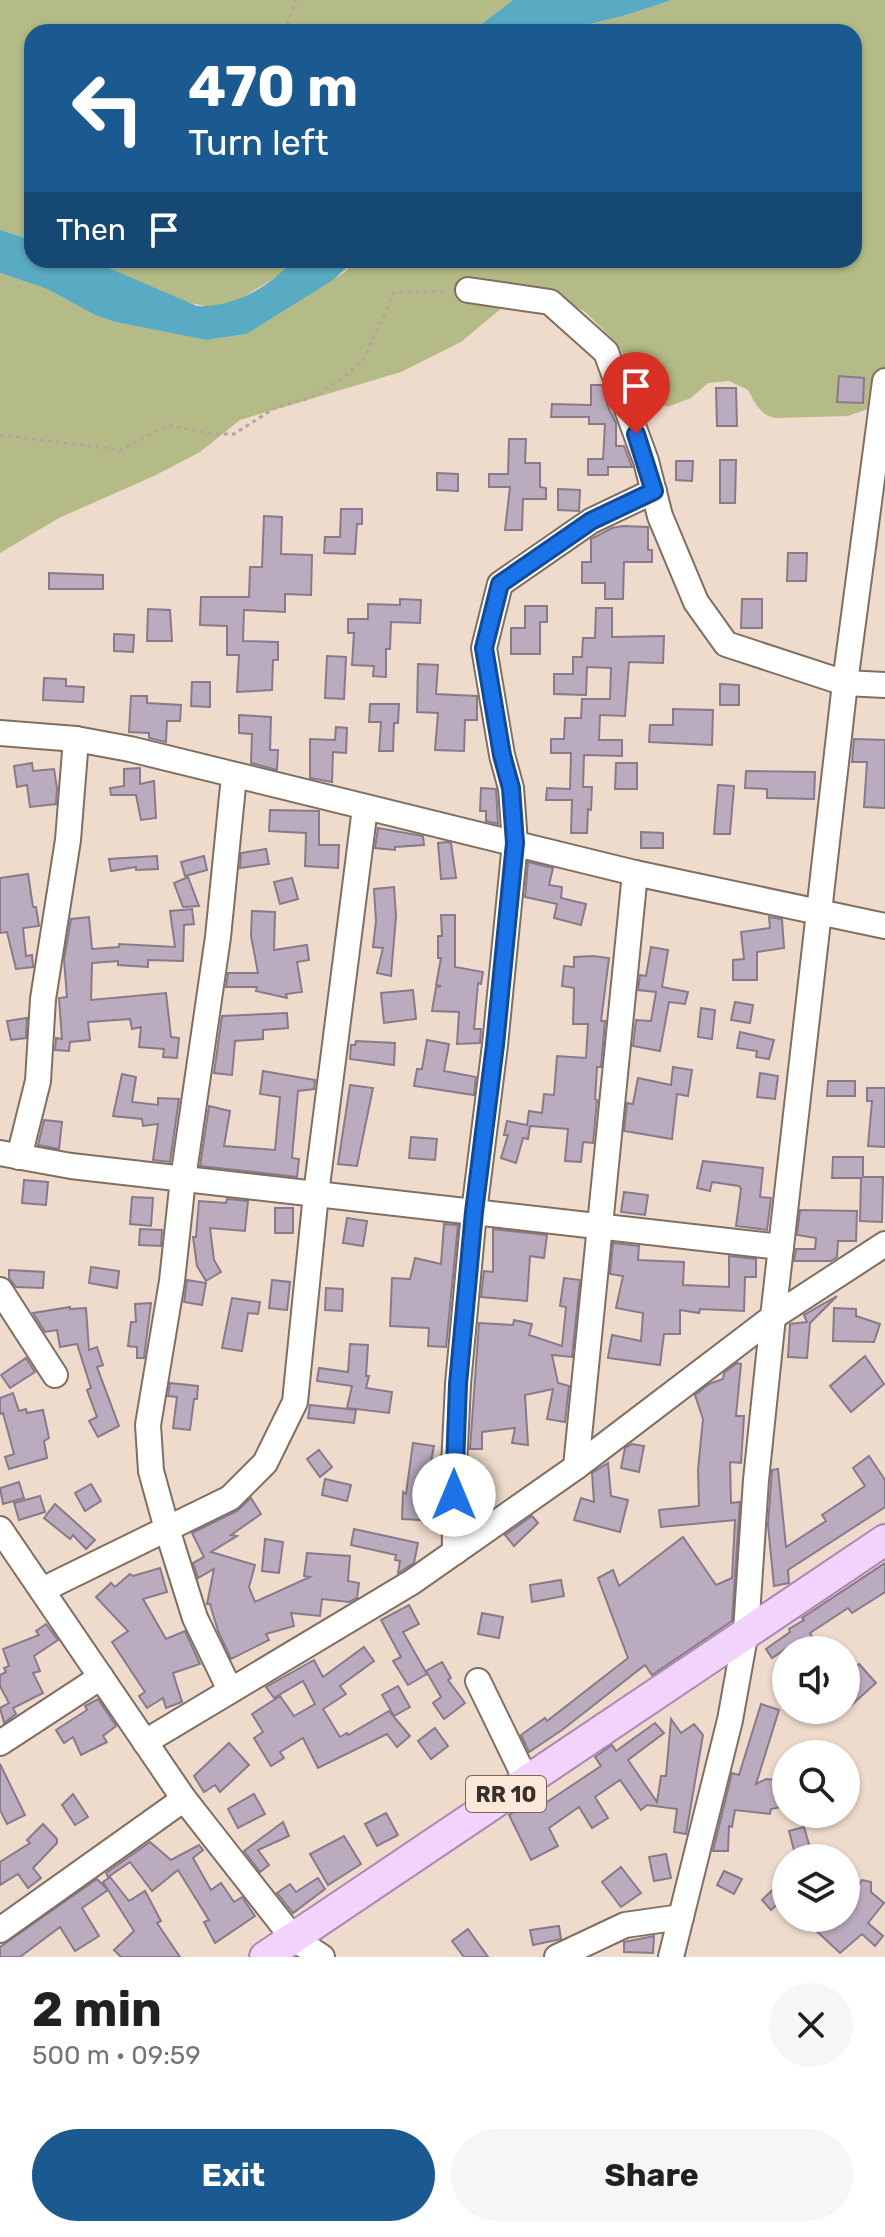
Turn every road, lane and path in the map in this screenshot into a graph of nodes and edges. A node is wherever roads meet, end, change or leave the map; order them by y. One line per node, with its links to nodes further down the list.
1 (296, 0): 2 (path)
2 (287, 24)
3 (468, 290): 5 (path); 6 (street)
4 (885, 381): 7 (street)
5 (0, 435)
6 (654, 491): 7 (street); 13 (street)
7 (845, 683): 8 (street); 15 (street)
8 (885, 685)
9 (0, 733): 10 (street)
10 (76, 739): 11 (street); 17 (street)
11 (234, 776): 12 (street); 18 (street)
12 (365, 808): 13 (street); 19 (street)
13 (515, 843): 14 (street); 20 (street)
14 (635, 873): 15 (street); 21 (street)
15 (819, 914): 16 (street); 23 (street)
16 (885, 926)
17 (10, 1155): 18 (street)
18 (183, 1179): 19 (street); 29 (street)
19 (316, 1194): 20 (street); 29 (street)
20 (474, 1212): 21 (street); 31 (street)
21 (600, 1226): 23 (street); 27 (street)
22 (885, 1244): 25 (street)
23 (781, 1247): 25 (street)
24 (0, 1290): 26 (street)
25 (773, 1317): 27 (street); 33 (street)
26 (55, 1375)
27 (576, 1467): 31 (street)
28 (0, 1529): 32 (street)
29 (167, 1529): 32 (street); 36 (street)
30 (885, 1540): 33 (main road, RR 10)
31 (455, 1552): 36 (street)
32 (42, 1590): 34 (street)
33 (746, 1631): 39 (main road, RR 10); 41 (street)
34 (101, 1677): 37 (street); 38 (street)
35 (478, 1681): 39 (street)
36 (230, 1690): 37 (street)
37 (145, 1742): 40 (street)
38 (0, 1743)
39 (526, 1780): 43 (main road, RR 10)
40 (184, 1799): 42 (street); 43 (street)
41 (681, 1917): 46 (street); 47 (street)
42 (0, 1930)
43 (293, 1938): 44 (main road, RR 10); 45 (street)
44 (265, 1957)
45 (322, 1957)
46 (557, 1957)
47 (671, 1957)

